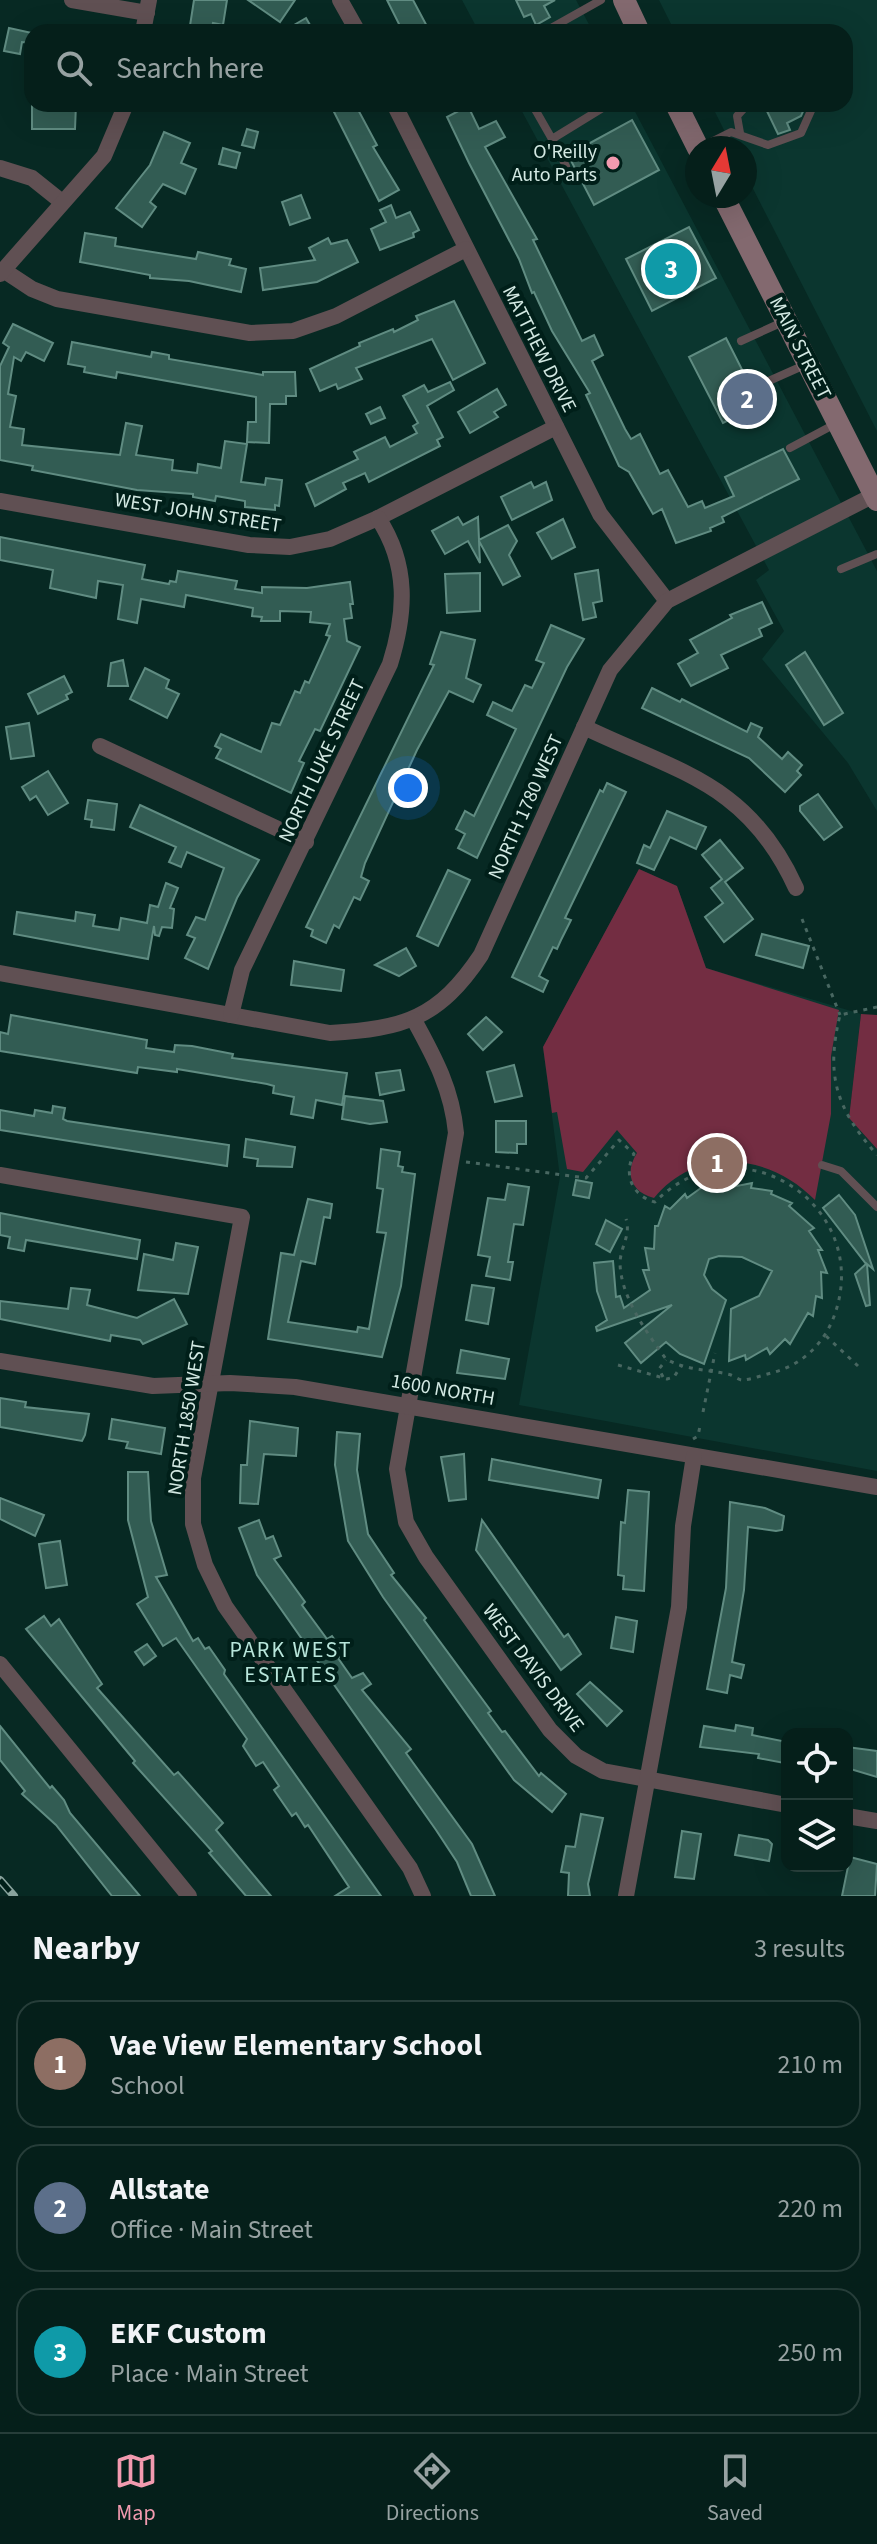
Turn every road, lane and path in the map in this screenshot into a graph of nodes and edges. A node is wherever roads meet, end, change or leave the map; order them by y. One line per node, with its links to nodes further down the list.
1 (72, 0): 5 (street)
2 (340, 0): 6 (street)
3 (601, 0): 7 (lane)
4 (624, 0): 8 (main road)
5 (148, 7)
6 (354, 24)
7 (558, 24)
8 (635, 24)
9 (123, 112): 22 (street)
10 (398, 112): 24 (street, MATTHEW DRIVE)
11 (537, 112): 19 (lane)
12 (596, 112): 19 (lane)
13 (680, 112): 17 (main road)
14 (741, 112): 16 (lane)
15 (810, 112): 16 (lane)
16 (740, 133): 18 (lane)
17 (692, 136)
18 (723, 136)
19 (552, 139): 20 (lane)
20 (566, 166)
21 (0, 168): 22 (street)
22 (62, 202): 25 (street)
23 (729, 208): 26 (main road, MAIN STREET)
24 (466, 249): 25 (street); 31 (street, MATTHEW DRIVE)
25 (2, 272)
26 (786, 320): 27 (lane); 28 (main road, MAIN STREET)
27 (741, 341)
28 (808, 364): 29 (lane); 30 (main road, MAIN STREET)
29 (762, 384)
30 (838, 423): 32 (lane); 33 (main road, MAIN STREET)
31 (556, 427): 35 (street, WEST JOHN STREET); 38 (street, MATTHEW DRIVE)
32 (790, 448)
33 (876, 497): 38 (street, NORTH 1780 WEST)
34 (0, 501): 35 (street, WEST JOHN STREET)
35 (378, 518): 41 (street, NORTH LUKE STREET)
36 (877, 554): 37 (lane)
37 (841, 569)
38 (667, 601): 39 (street, NORTH 1780 WEST)
39 (584, 727): 42 (street); 48 (street, NORTH 1780 WEST)
40 (100, 746): 41 (street)
41 (306, 842): 46 (street, NORTH LUKE STREET)
42 (796, 888)
43 (802, 919): 47 (path)
44 (0, 973): 46 (street, NORTH 1780 WEST)
45 (877, 1007): 47 (path)
46 (231, 1015): 48 (street, NORTH 1780 WEST)
47 (840, 1015): 49 (path)
48 (414, 1020): 65 (street, WEST DAVIS DRIVE)
49 (877, 1155)
50 (462, 1160): 55 (path)
51 (822, 1165): 53 (lane)
52 (0, 1175): 64 (street, NORTH 1850 WEST)
53 (877, 1207)
54 (626, 1219): 57 (path)
55 (826, 1336): 61 (path); 62 (path)
56 (715, 1353): 62 (path)
57 (666, 1359): 60 (path); 63 (path)
58 (0, 1361): 64 (street, 1600 NORTH)
59 (618, 1365): 63 (path)
60 (681, 1366): 62 (path); 63 (path)
61 (858, 1366)
62 (711, 1373): 66 (path)
63 (663, 1377)
64 (211, 1384): 65 (street, 1600 NORTH); 76 (street, NORTH 1850 WEST)
65 (409, 1404): 68 (street, 1600 NORTH); 71 (street, WEST DAVIS DRIVE)
66 (703, 1412)
67 (700, 1426): 68 (path)
68 (692, 1448): 69 (street, 1600 NORTH); 71 (street)
69 (877, 1487)
70 (0, 1664): 75 (street)
71 (645, 1780): 72 (street, WEST DAVIS DRIVE); 77 (street)
72 (781, 1804)
73 (853, 1817): 74 (street)
74 (877, 1821)
75 (189, 1896)
76 (423, 1896)
77 (626, 1896)

